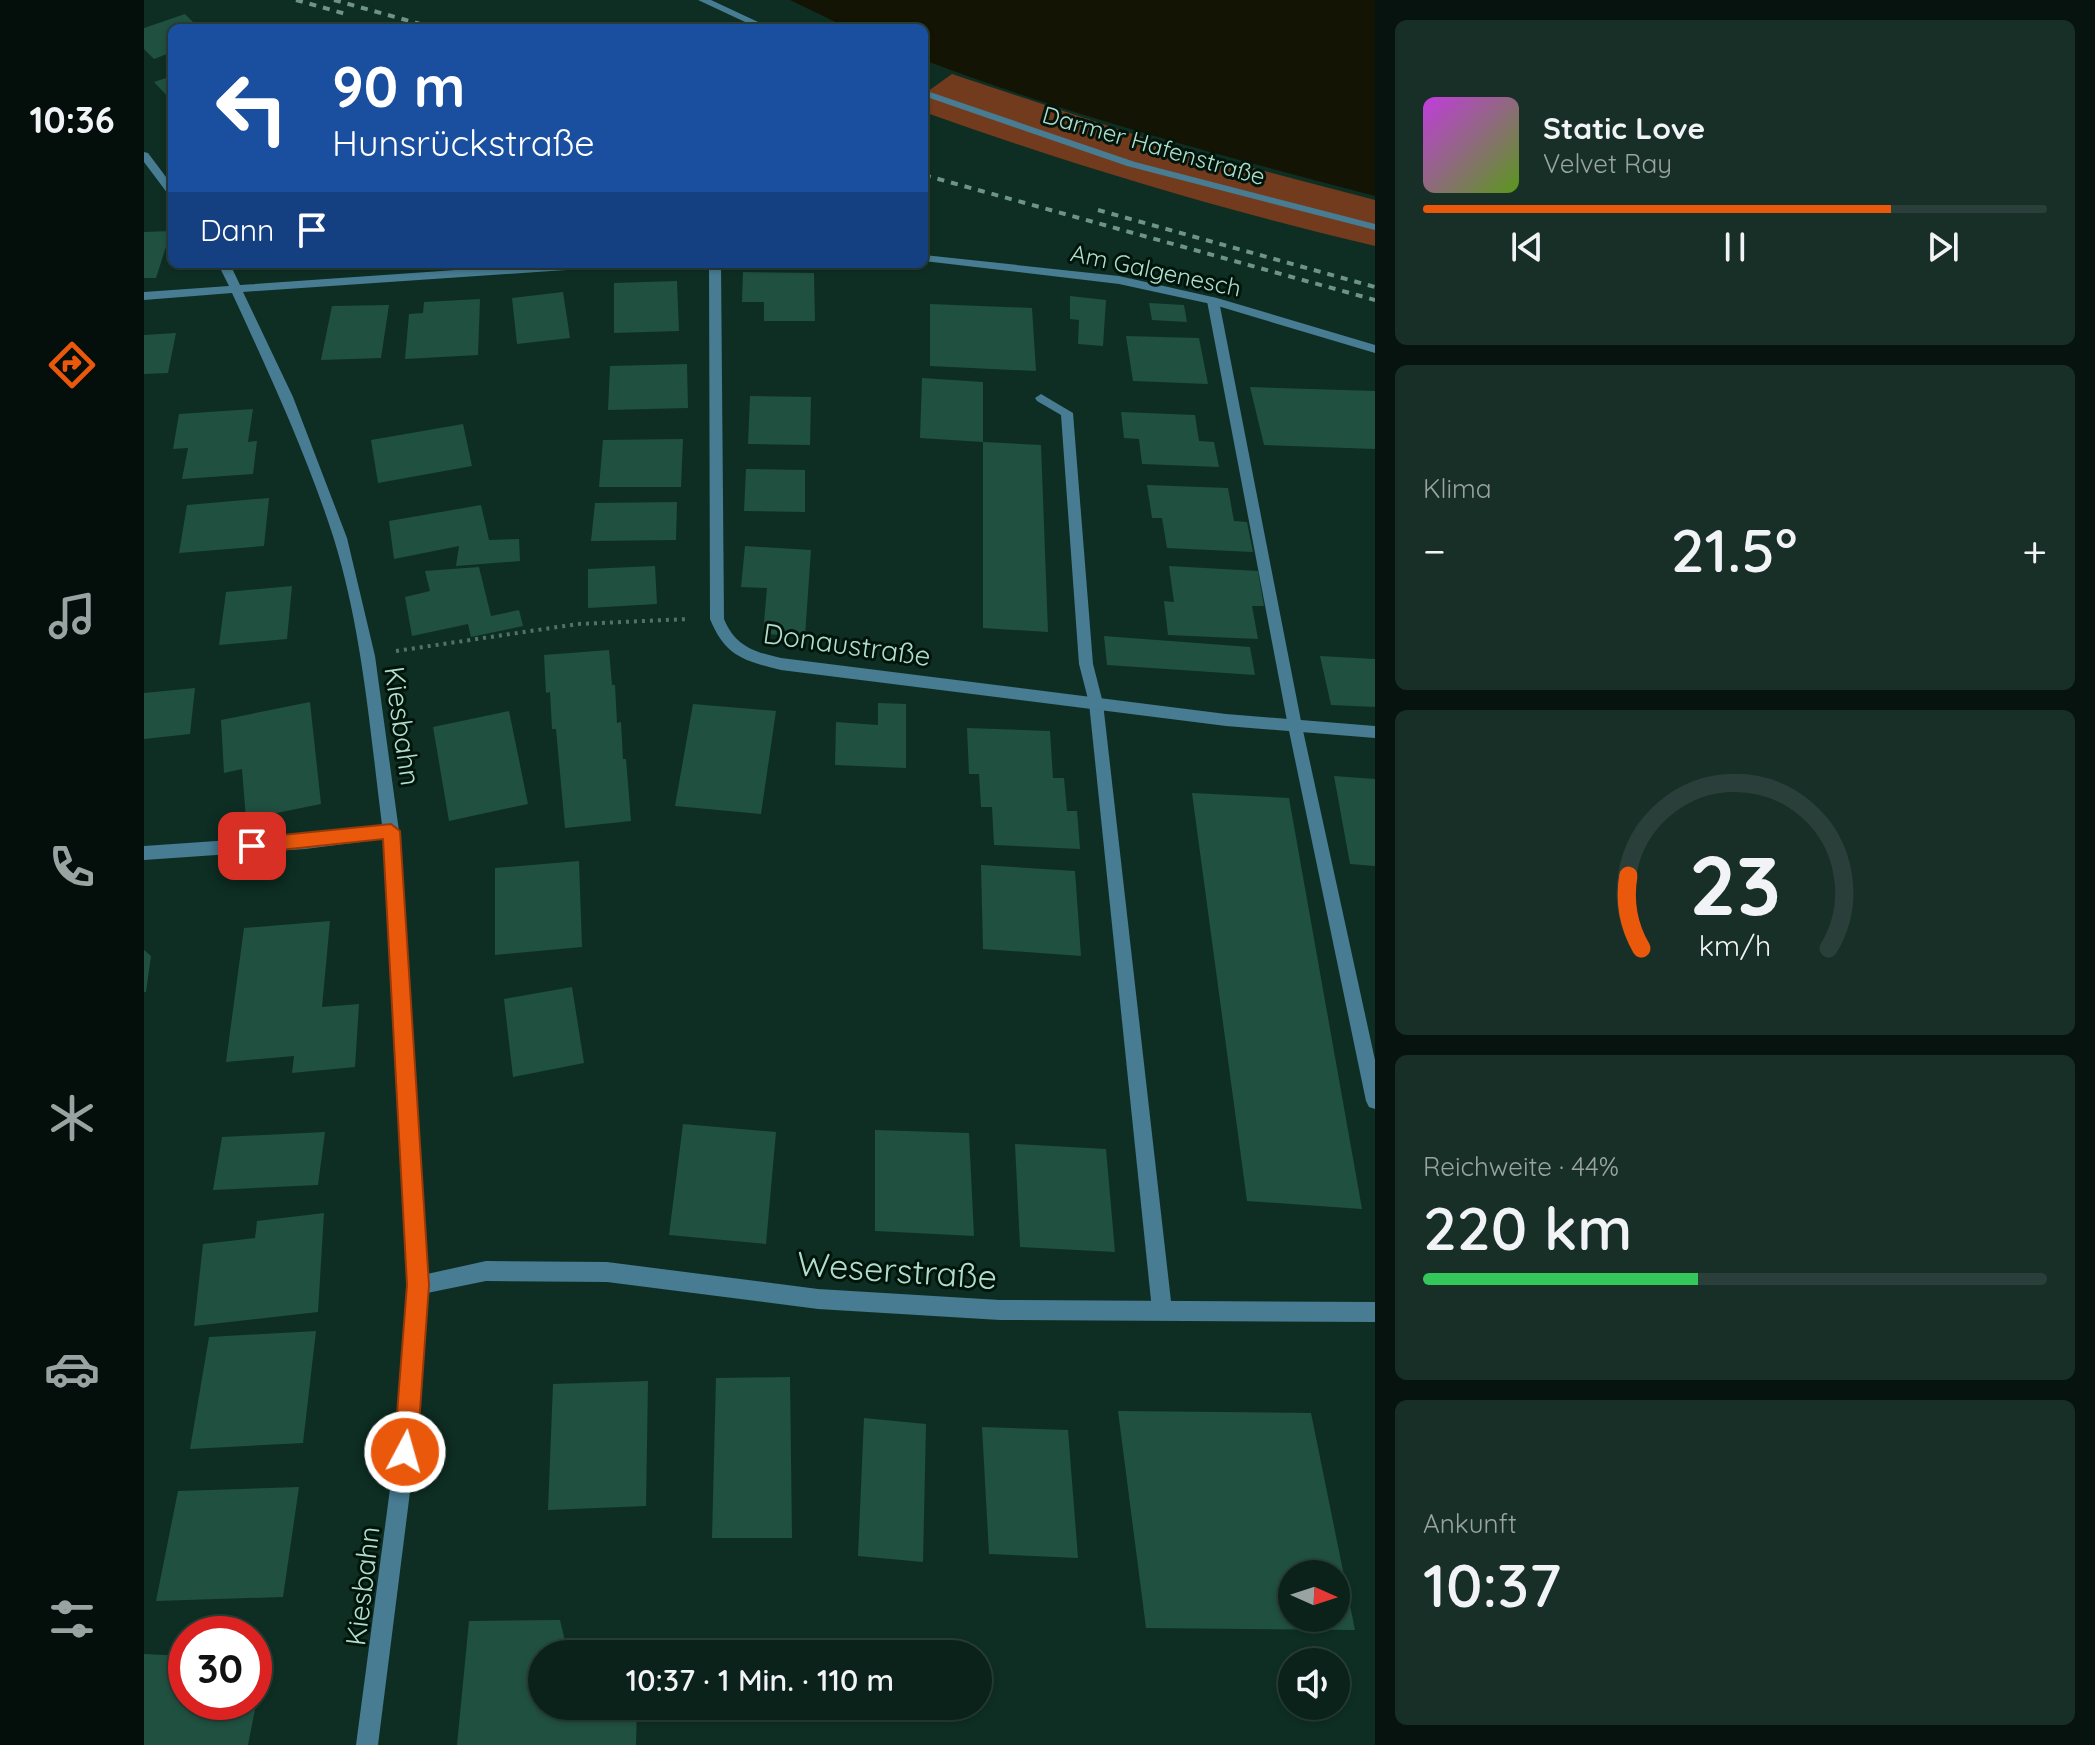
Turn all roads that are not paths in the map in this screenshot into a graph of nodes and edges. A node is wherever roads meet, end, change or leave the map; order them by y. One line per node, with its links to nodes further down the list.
1 (703, 0): 2 (street)
2 (757, 24)
3 (928, 94): 6 (street, Darmer Hafenstraße)
4 (144, 155): 5 (street)
5 (168, 187)
6 (1375, 227)
7 (928, 258): 13 (street, Am Galgenesch)
8 (226, 268): 11 (street, Kiesbahn)
9 (451, 268): 11 (street)
10 (715, 268): 16 (street, Donaustraße)
11 (239, 291): 12 (street); 19 (street, Kiesbahn)
12 (144, 296)
13 (1213, 301): 14 (street, Am Galgenesch); 17 (street)
14 (1375, 349)
15 (1041, 398): 16 (street)
16 (1096, 703): 17 (street, Donaustraße); 23 (street)
17 (1295, 726): 18 (street, Donaustraße); 21 (street)
18 (1375, 732)
19 (391, 831): 20 (street); 22 (street, Kiesbahn)
20 (144, 853)
21 (1375, 1101)
22 (418, 1285): 23 (street, Weserstraße); 25 (street, Kiesbahn)
23 (1162, 1310): 24 (street, Weserstraße)
24 (1375, 1312)
25 (367, 1745)

